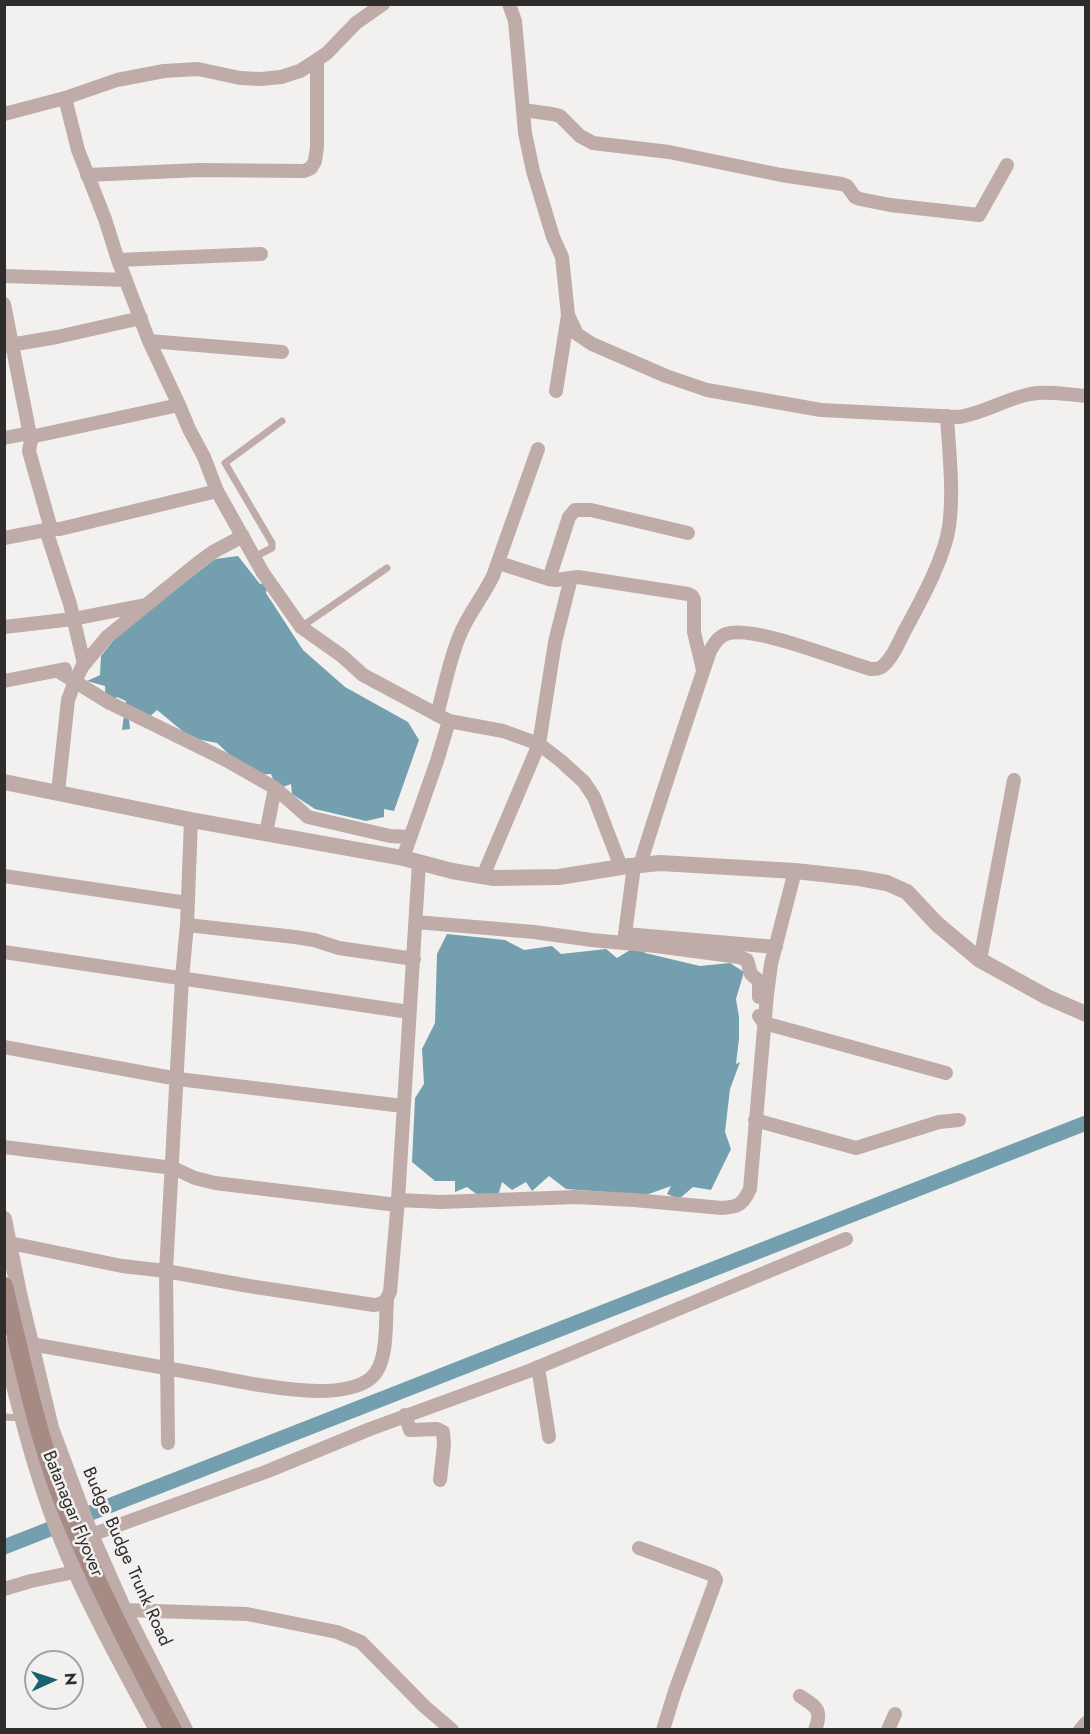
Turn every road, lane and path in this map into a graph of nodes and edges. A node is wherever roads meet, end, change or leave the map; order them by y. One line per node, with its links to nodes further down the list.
1 (384, 4): 3 (street)
2 (509, 4): 5 (street)
3 (317, 60): 4 (street); 8 (street)
4 (65, 98): 6 (street); 8 (street)
5 (523, 110): 7 (street); 14 (street)
6 (4, 114)
7 (1007, 165)
8 (87, 175): 10 (street)
9 (261, 254): 10 (street)
10 (118, 260): 12 (street)
11 (4, 276): 12 (street)
12 (126, 280): 15 (street)
13 (4, 304): 17 (street)
14 (568, 315): 19 (street); 22 (street)
15 (141, 318): 16 (street); 17 (street)
16 (149, 341): 18 (street); 21 (street)
17 (9, 346): 24 (street)
18 (282, 352)
19 (556, 391)
20 (1086, 396): 22 (street)
21 (179, 405): 24 (street); 28 (street)
22 (947, 416): 44 (street)
23 (282, 421): 27 (lane)
24 (30, 436): 25 (street); 30 (street)
25 (4, 438)
26 (538, 449): 35 (street)
27 (225, 463): 28 (lane); 34 (lane)
28 (209, 471): 29 (street)
29 (217, 491): 30 (street); 32 (street)
30 (49, 530): 33 (street); 40 (street)
31 (688, 533): 38 (street)
32 (243, 536): 34 (street); 39 (street)
33 (4, 538)
34 (254, 557): 42 (street)
35 (499, 563): 38 (street); 48 (street)
36 (387, 568): 42 (lane)
37 (571, 578): 38 (street); 44 (street); 49 (street)
38 (549, 579)
39 (147, 604): 40 (street); 43 (street)
40 (74, 620): 41 (street); 43 (street)
41 (4, 627)
42 (301, 627): 48 (street)
43 (83, 666): 45 (street); 47 (street)
44 (703, 670): 58 (street)
45 (58, 671): 46 (street); 47 (street)
46 (4, 681)
47 (75, 681): 52 (street); 53 (street)
48 (443, 718): 49 (street); 56 (street)
49 (539, 744): 58 (street); 61 (street)
50 (1014, 780): 68 (street)
51 (4, 782): 53 (street)
52 (274, 788): 55 (street); 56 (street)
53 (58, 792): 54 (street)
54 (191, 820): 55 (street); 62 (street)
55 (266, 833): 57 (street)
56 (410, 837): 57 (street)
57 (411, 860): 61 (street); 63 (street)
58 (632, 866): 59 (street); 61 (street); 65 (street)
59 (795, 871): 65 (street); 68 (street)
60 (4, 876): 62 (street)
61 (483, 876)
62 (187, 903): 64 (street)
63 (416, 922): 67 (street); 72 (street)
64 (187, 925): 67 (street); 69 (street)
65 (776, 947): 72 (street)
66 (4, 952): 69 (street)
67 (414, 959): 70 (street)
68 (980, 960): 71 (street)
69 (182, 978): 70 (street); 75 (street)
70 (409, 1012): 76 (street)
71 (1086, 1014)
72 (764, 1023): 74 (street); 78 (street)
73 (4, 1047): 75 (street)
74 (946, 1073)
75 (178, 1079): 76 (street); 80 (street)
76 (403, 1107): 81 (street)
77 (959, 1119): 78 (street)
78 (755, 1120): 81 (street)
79 (4, 1147): 80 (street)
80 (172, 1168): 81 (street); 85 (street)
81 (397, 1203): 87 (street)
82 (4, 1219): 84 (street, Budge Budge Trunk Road)
83 (846, 1239): 90 (street)
84 (10, 1243): 85 (street); 88 (street, Budge Budge Trunk Road)
85 (166, 1271): 87 (street); 91 (street)
86 (4, 1286): 108 (main road, Batanagar Flyover, bridge)
87 (387, 1300): 91 (street)
88 (31, 1344): 91 (street); 98 (street, Budge Budge Trunk Road)
89 (4, 1346): 94 (street)
90 (538, 1367): 92 (street); 95 (street)
91 (166, 1369): 96 (street)
92 (405, 1415): 97 (street); 98 (street)
93 (4, 1417): 94 (lane)
94 (22, 1418): 101 (street)
95 (549, 1437)
96 (168, 1443)
97 (440, 1480)
98 (90, 1533): 100 (street, Budge Budge Trunk Road)
99 (639, 1548): 111 (street)
100 (104, 1565): 101 (street); 103 (street, Budge Budge Trunk Road)
101 (76, 1572): 102 (street); 107 (street)
102 (4, 1589)
103 (124, 1610): 109 (street, Budge Budge Trunk Road); 110 (street)
104 (800, 1696): 112 (street)
105 (895, 1714): 113 (street)
106 (1086, 1723): 114 (street)
107 (157, 1730)
108 (173, 1730)
109 (185, 1730)
110 (452, 1730)
111 (663, 1730)
112 (814, 1730)
113 (888, 1730)
114 (1080, 1730)

